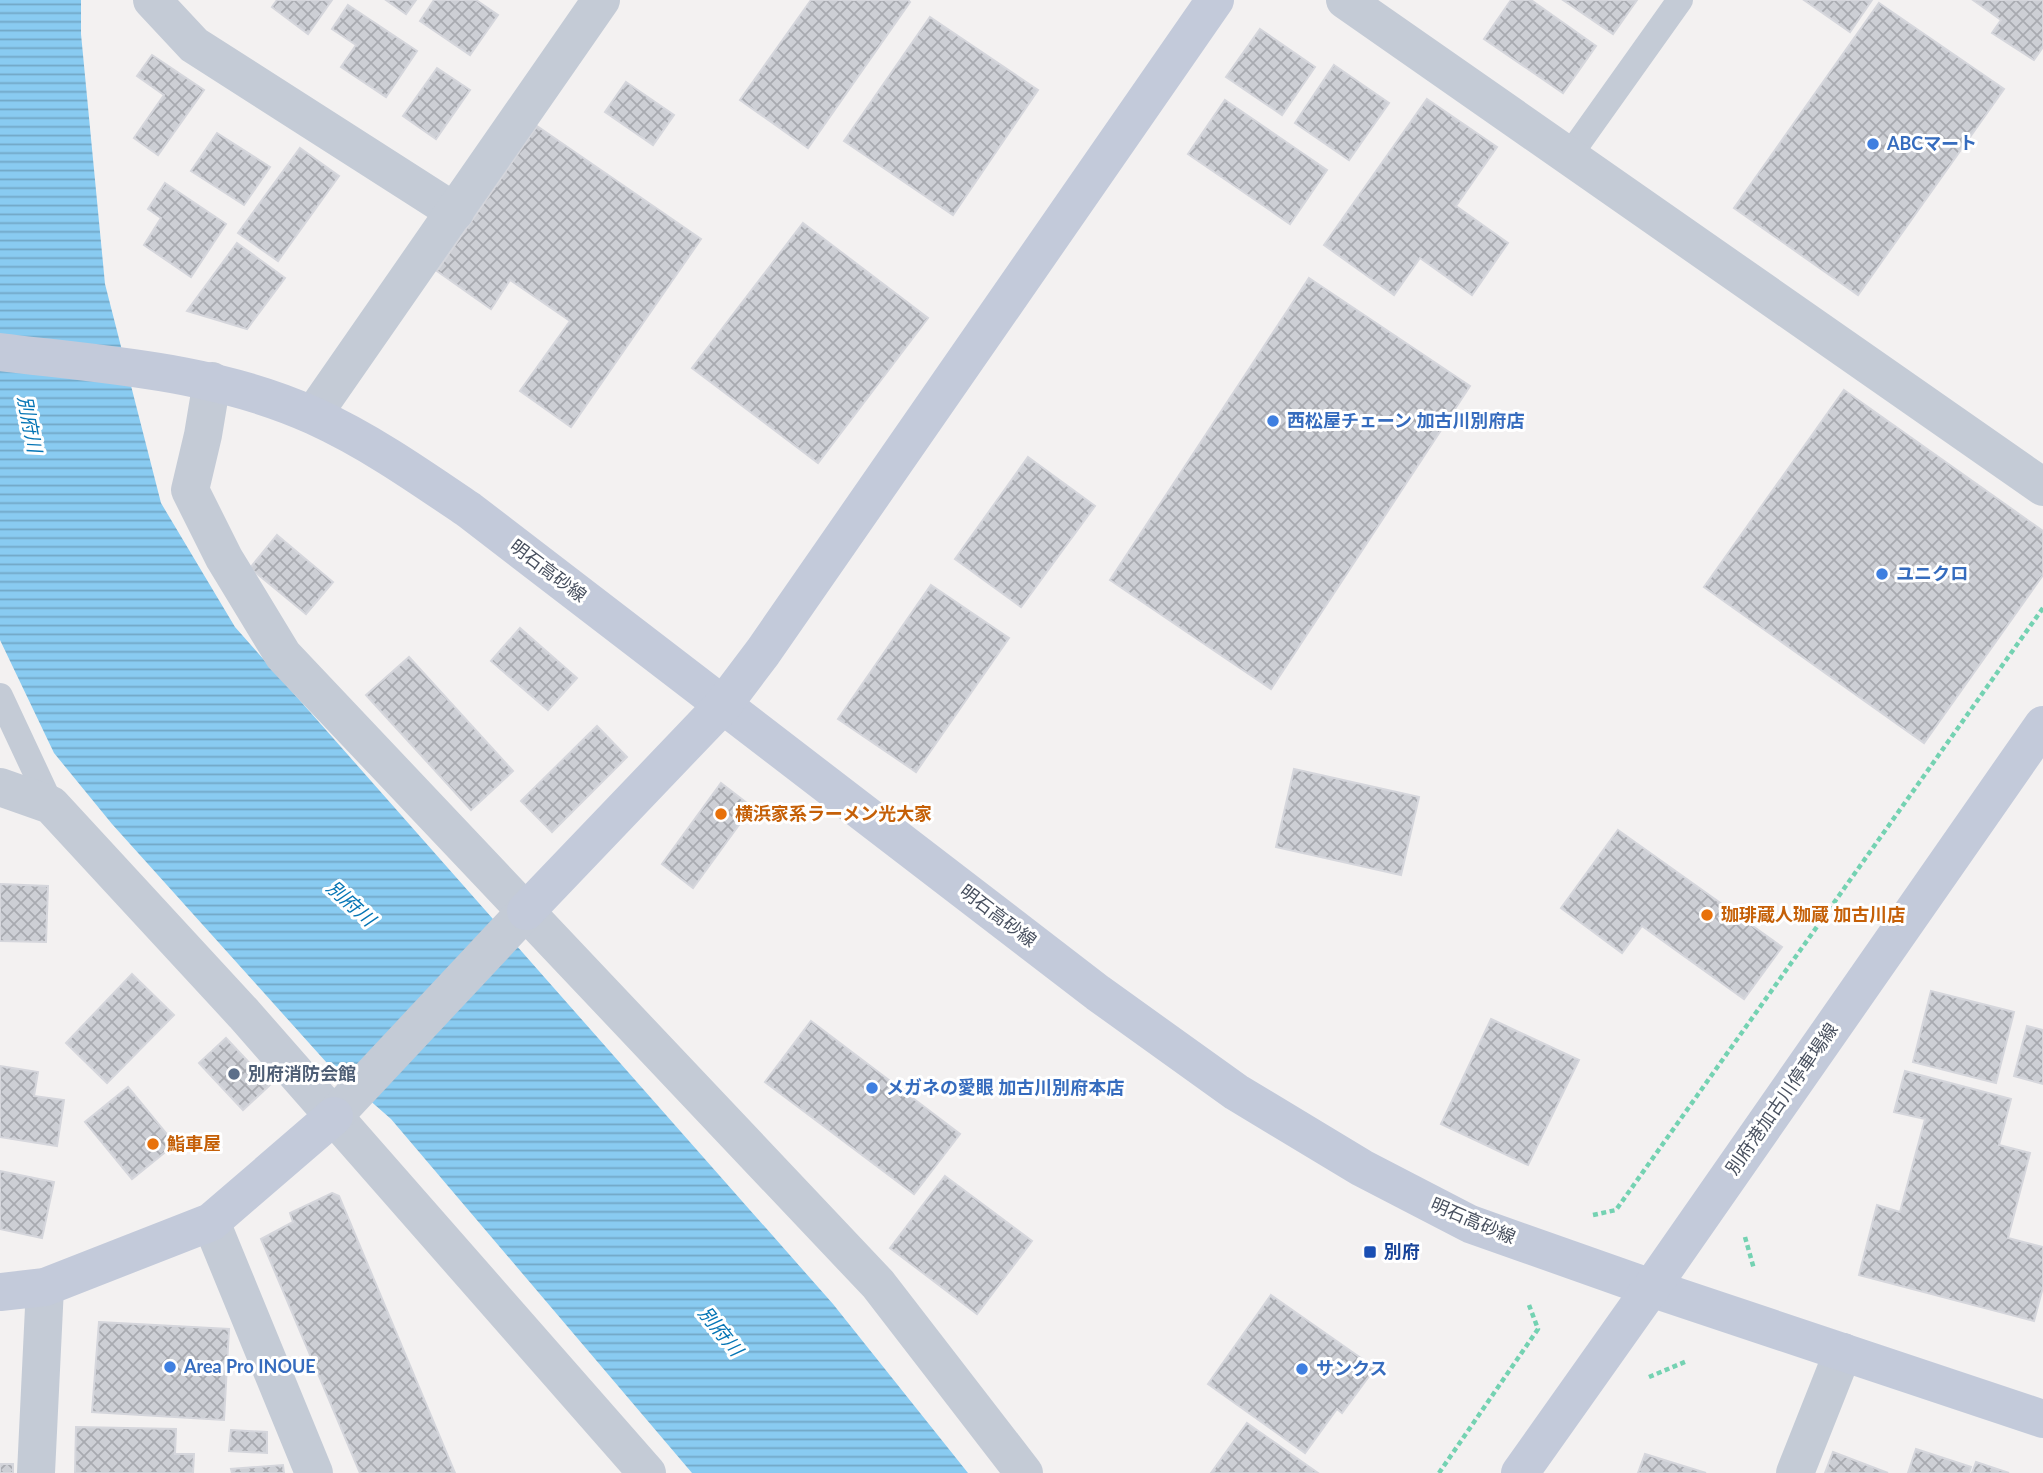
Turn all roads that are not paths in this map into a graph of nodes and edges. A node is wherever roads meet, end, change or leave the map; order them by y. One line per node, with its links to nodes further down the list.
1 (152, 0): 7 (street)
2 (601, 0): 7 (street)
3 (1215, 0): 13 (main road)
4 (1345, 0): 6 (street)
5 (1680, 0): 6 (lane)
6 (1569, 156): 11 (street)
7 (455, 212): 10 (street)
8 (0, 352): 9 (main road, 明石高砂線)
9 (212, 381): 10 (main road, 明石高砂線); 17 (street)
10 (313, 415): 13 (main road, 明石高砂線)
11 (2043, 487)
12 (0, 696): 16 (lane)
13 (723, 705): 17 (main road); 21 (main road, 明石高砂線)
14 (2043, 725): 21 (main road, 別府港加古川停車場線)
15 (0, 786): 16 (street)
16 (51, 805): 18 (street)
17 (526, 911): 18 (street); 28 (street)
18 (334, 1116): 19 (main road); 27 (street)
19 (211, 1222): 20 (main road); 26 (street)
20 (45, 1287): 22 (main road); 25 (street)
21 (1651, 1288): 23 (main road, 明石高砂線); 29 (main road, 別府港加古川停車場線)
22 (0, 1292)
23 (1843, 1352): 24 (main road, 明石高砂線); 30 (street)
24 (2043, 1419)
25 (36, 1473)
26 (314, 1473)
27 (647, 1473)
28 (1024, 1473)
29 (1520, 1473)
30 (1795, 1473)

